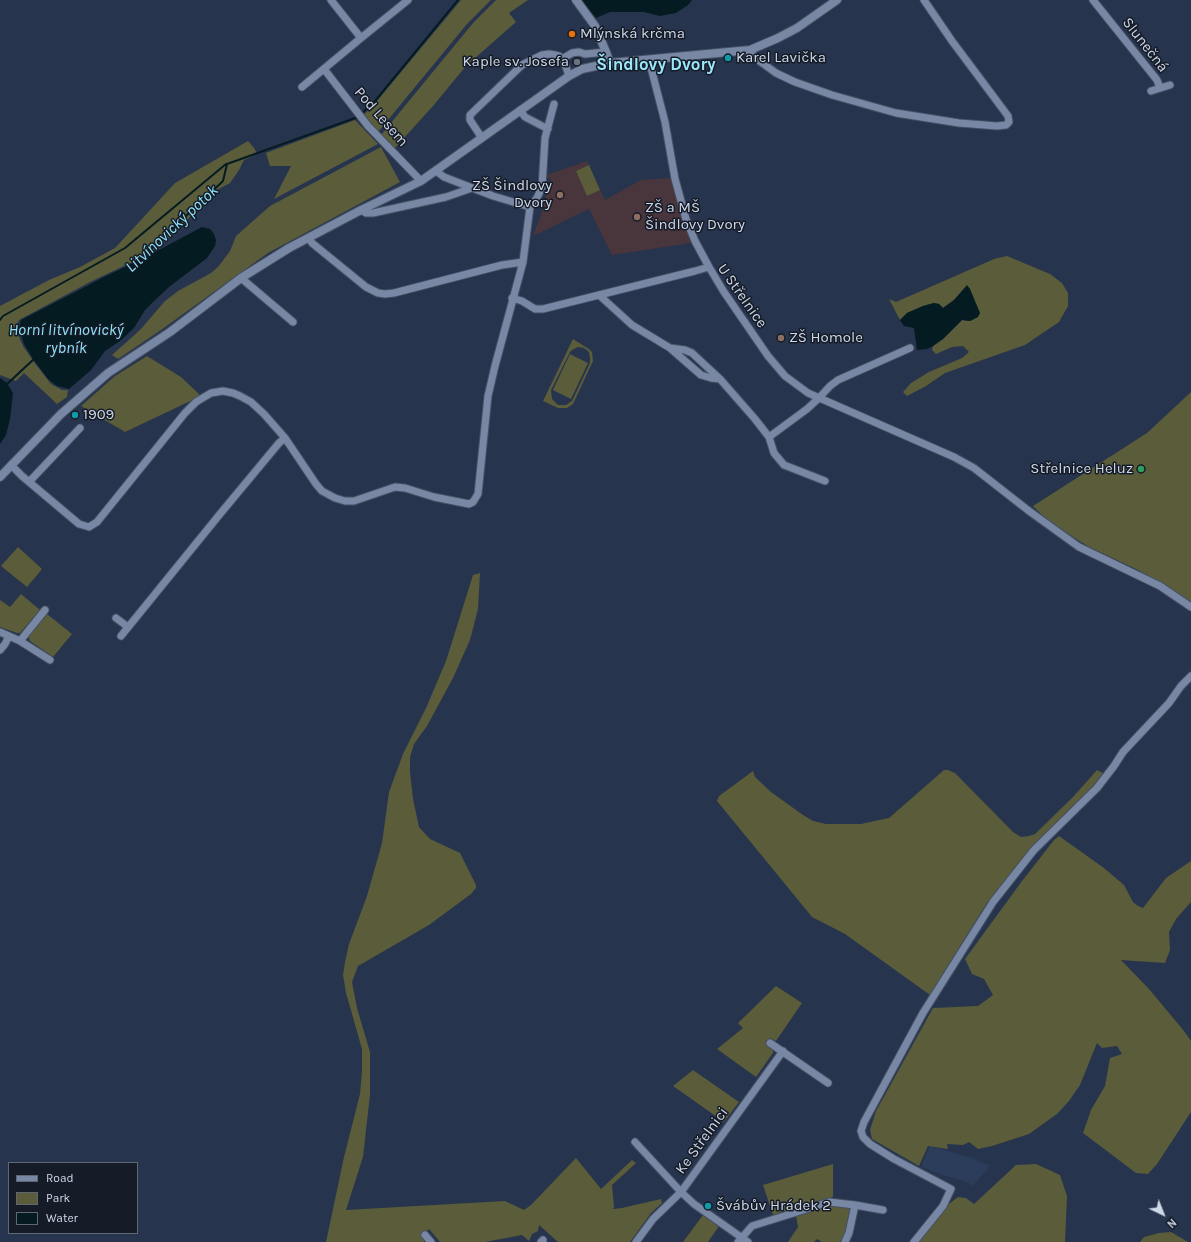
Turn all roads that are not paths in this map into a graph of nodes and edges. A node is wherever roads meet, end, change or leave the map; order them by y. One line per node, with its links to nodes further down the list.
1 (331, 0): 7 (street)
2 (408, 0): 7 (street)
3 (576, 0): 9 (street)
4 (837, 0): 8 (street)
5 (924, 0): 8 (street)
6 (1093, 0): 17 (street, Slunečná)
7 (361, 38): 13 (street)
8 (750, 50): 11 (street)
9 (606, 52): 10 (street); 12 (street)
10 (562, 59): 14 (street); 22 (street)
11 (649, 60): 12 (street); 30 (street)
12 (610, 63): 14 (street)
13 (324, 69): 16 (street); 24 (street, Pod Lesem)
14 (569, 76): 20 (street)
15 (1170, 85): 17 (street)
16 (302, 87)
17 (1160, 88): 18 (street)
18 (1151, 91)
19 (554, 104): 21 (street)
20 (520, 110): 21 (street); 22 (street)
21 (548, 128): 26 (street)
22 (482, 138): 23 (street)
23 (436, 171): 24 (street); 25 (street)
24 (421, 181): 27 (street)
25 (472, 188): 26 (street); 27 (street)
26 (530, 207): 29 (street)
27 (361, 210): 28 (street)
28 (309, 238): 29 (street); 31 (street)
29 (523, 262): 33 (street)
30 (708, 267): 32 (street, U Střelnice); 38 (street, U Střelnice)
31 (241, 278): 34 (street); 42 (street)
32 (599, 295): 33 (street, U Střelnice); 35 (street)
33 (512, 298): 41 (street)
34 (293, 322)
35 (670, 348): 37 (street); 37 (street)
36 (910, 348): 38 (street)
37 (720, 379): 40 (street)
38 (819, 398): 40 (street); 46 (street, U Střelnice)
39 (80, 428): 45 (street)
40 (769, 437): 44 (street)
41 (285, 438): 45 (street); 49 (street)
42 (11, 465): 43 (street); 45 (street)
43 (0, 477)
44 (825, 481)
45 (29, 482)
46 (1191, 607)
47 (45, 610): 53 (street)
48 (116, 618): 49 (street)
49 (128, 627): 52 (street)
50 (0, 632): 51 (street)
51 (9, 636): 53 (street); 54 (street)
52 (121, 636)
53 (20, 641): 55 (street)
54 (0, 650)
55 (50, 660)
56 (1191, 676): 70 (street)
57 (770, 1043): 58 (street)
58 (783, 1051): 59 (street); 61 (street, Ke Střelnici)
59 (828, 1083)
60 (634, 1142): 61 (street)
61 (681, 1192): 65 (street); 67 (street, Ke Střelnici)
62 (855, 1205): 63 (street); 65 (street); 69 (street)
63 (883, 1210)
64 (425, 1235): 66 (street)
65 (740, 1240): 68 (street)
66 (431, 1242)
67 (636, 1242)
68 (748, 1242)
69 (845, 1242)
70 (914, 1242)

